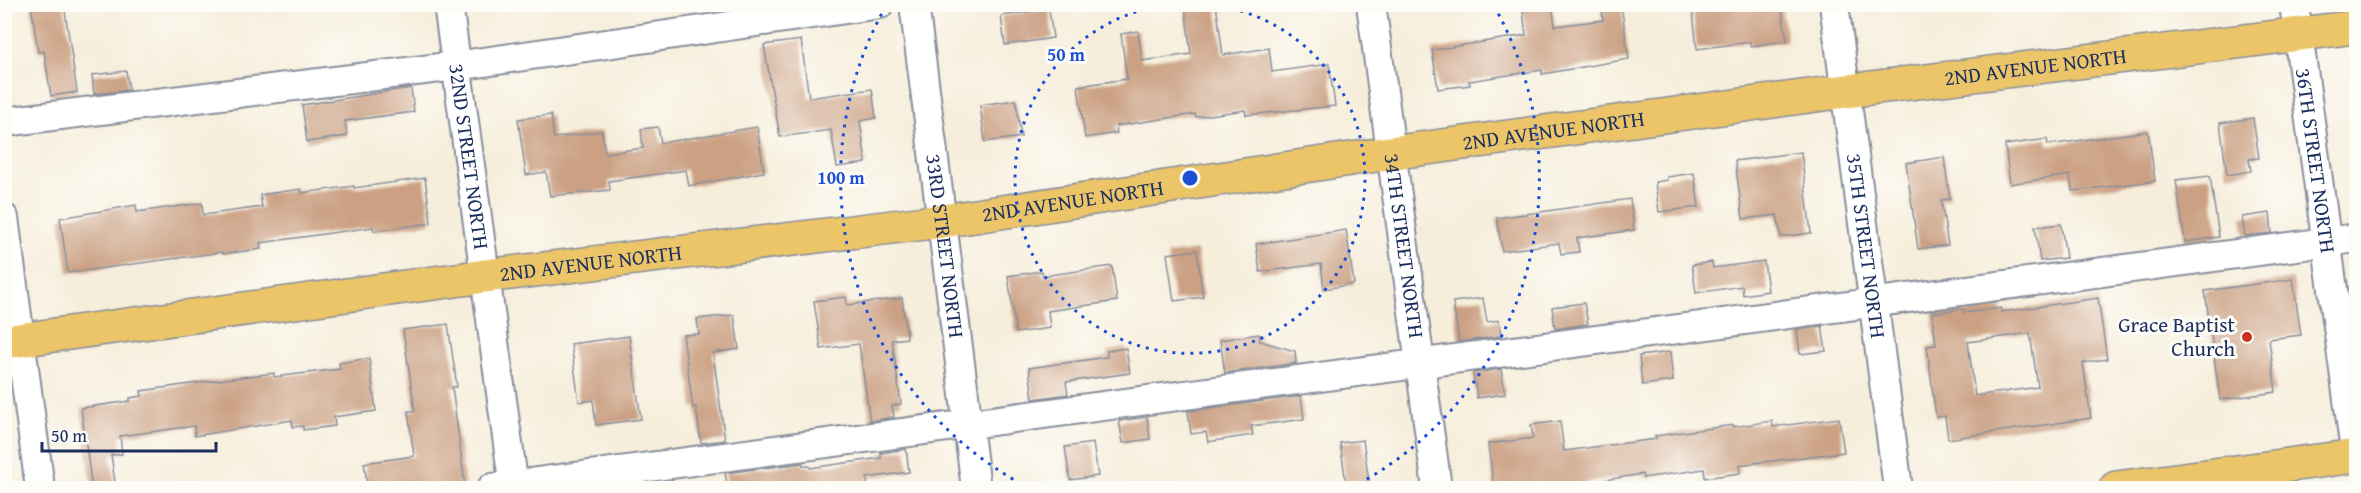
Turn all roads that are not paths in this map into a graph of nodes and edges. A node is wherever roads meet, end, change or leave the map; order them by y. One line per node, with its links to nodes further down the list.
1 (448, 4): 8 (street, 32ND STREET NORTH)
2 (880, 4): 8 (street)
3 (914, 4): 13 (street, 33RD STREET NORTH)
4 (1371, 4): 11 (street, 34TH STREET NORTH)
5 (1834, 4): 9 (street, 35TH STREET NORTH)
6 (2296, 20): 7 (main road, 2ND AVENUE NORTH); 9 (main road, 2ND AVENUE NORTH); 15 (street, 36TH STREET NORTH)
7 (2356, 27)
8 (456, 66): 10 (street); 16 (street, 32ND STREET NORTH)
9 (1846, 91): 11 (main road, 2ND AVENUE NORTH); 17 (street, 35TH STREET NORTH)
10 (4, 122)
11 (1390, 153): 13 (main road, 2ND AVENUE NORTH); 19 (street, 34TH STREET NORTH)
12 (4, 218): 18 (street)
13 (942, 221): 16 (main road, 2ND AVENUE NORTH); 20 (street, 33RD STREET NORTH)
14 (2356, 238): 15 (street)
15 (2326, 241): 17 (street); 21 (street, 36TH STREET NORTH)
16 (485, 276): 18 (main road, 2ND AVENUE NORTH); 22 (street, 32ND STREET NORTH)
17 (1874, 304): 19 (street); 26 (street, 35TH STREET NORTH)
18 (12, 341): 23 (street)
19 (1420, 364): 20 (street); 25 (street, 34TH STREET NORTH)
20 (968, 424): 22 (street); 24 (street, 33RD STREET NORTH)
21 (2356, 456): 27 (main road)
22 (506, 488)
23 (40, 489)
24 (976, 489)
25 (1437, 489)
26 (1898, 489)
27 (2116, 489)

